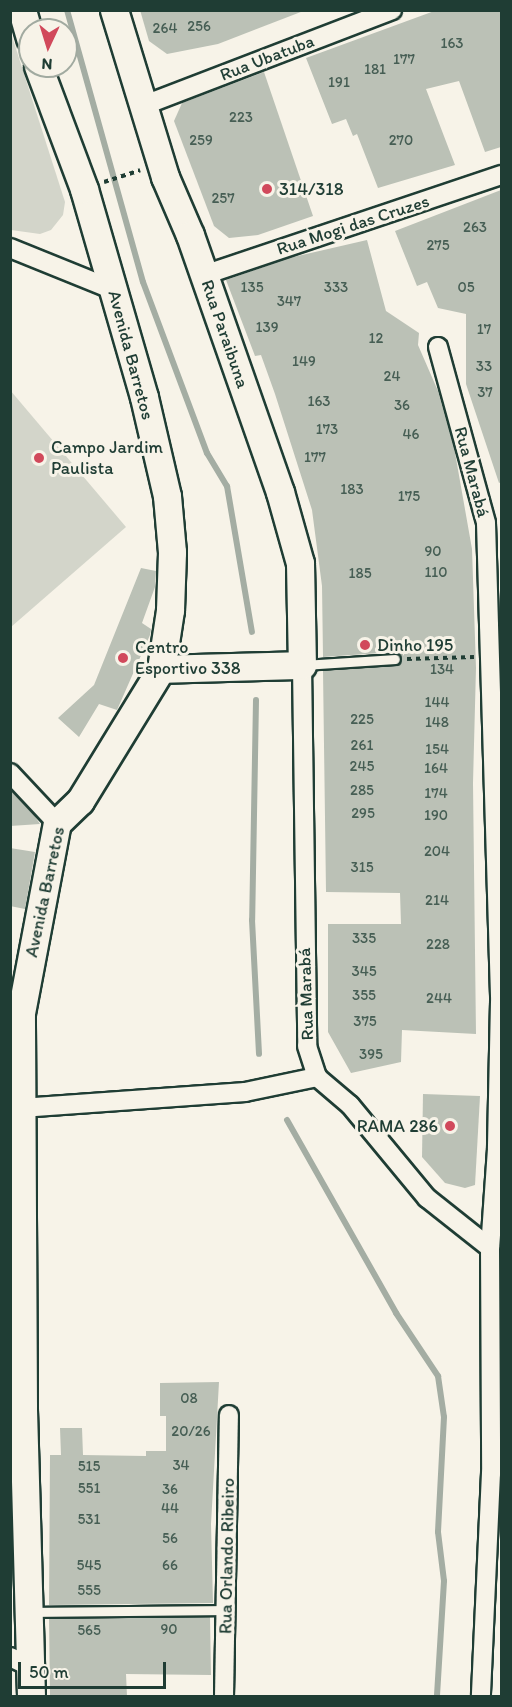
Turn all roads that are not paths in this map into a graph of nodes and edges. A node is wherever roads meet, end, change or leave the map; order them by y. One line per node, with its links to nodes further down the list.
1 (114, 10): 4 (street, Rua Paraibuna)
2 (392, 10): 4 (street, Rua Ubatuba)
3 (42, 78): 8 (street, Avenida Barretos)
4 (142, 106): 7 (street, Rua Paraibuna)
5 (501, 175): 7 (street, Rua Mogi das Cruzes)
6 (10, 248): 8 (street)
7 (204, 275): 11 (street, Rua Paraibuna)
8 (114, 290): 12 (street, Avenida Barretos)
9 (438, 347): 15 (street, Rua Marabá)
10 (395, 659): 11 (lane)
11 (302, 665): 12 (street); 16 (street, Rua Marabá)
12 (161, 669): 14 (street, Avenida Barretos)
13 (10, 773): 14 (street)
14 (57, 823): 17 (street, Avenida Barretos)
15 (501, 1002): 18 (street, Rua Marabá)
16 (317, 1077): 17 (street); 18 (street)
17 (21, 1108): 21 (street, Avenida Barretos)
18 (490, 1248): 25 (street, Rua Marabá)
19 (229, 1415): 20 (street, Rua Orlando Ribeiro)
20 (226, 1610): 21 (lane); 24 (street, Rua Orlando Ribeiro)
21 (29, 1612): 22 (street, Avenida Barretos)
22 (21, 1662): 23 (street, Avenida Barretos)
23 (30, 1696)
24 (224, 1696)
25 (481, 1696)

